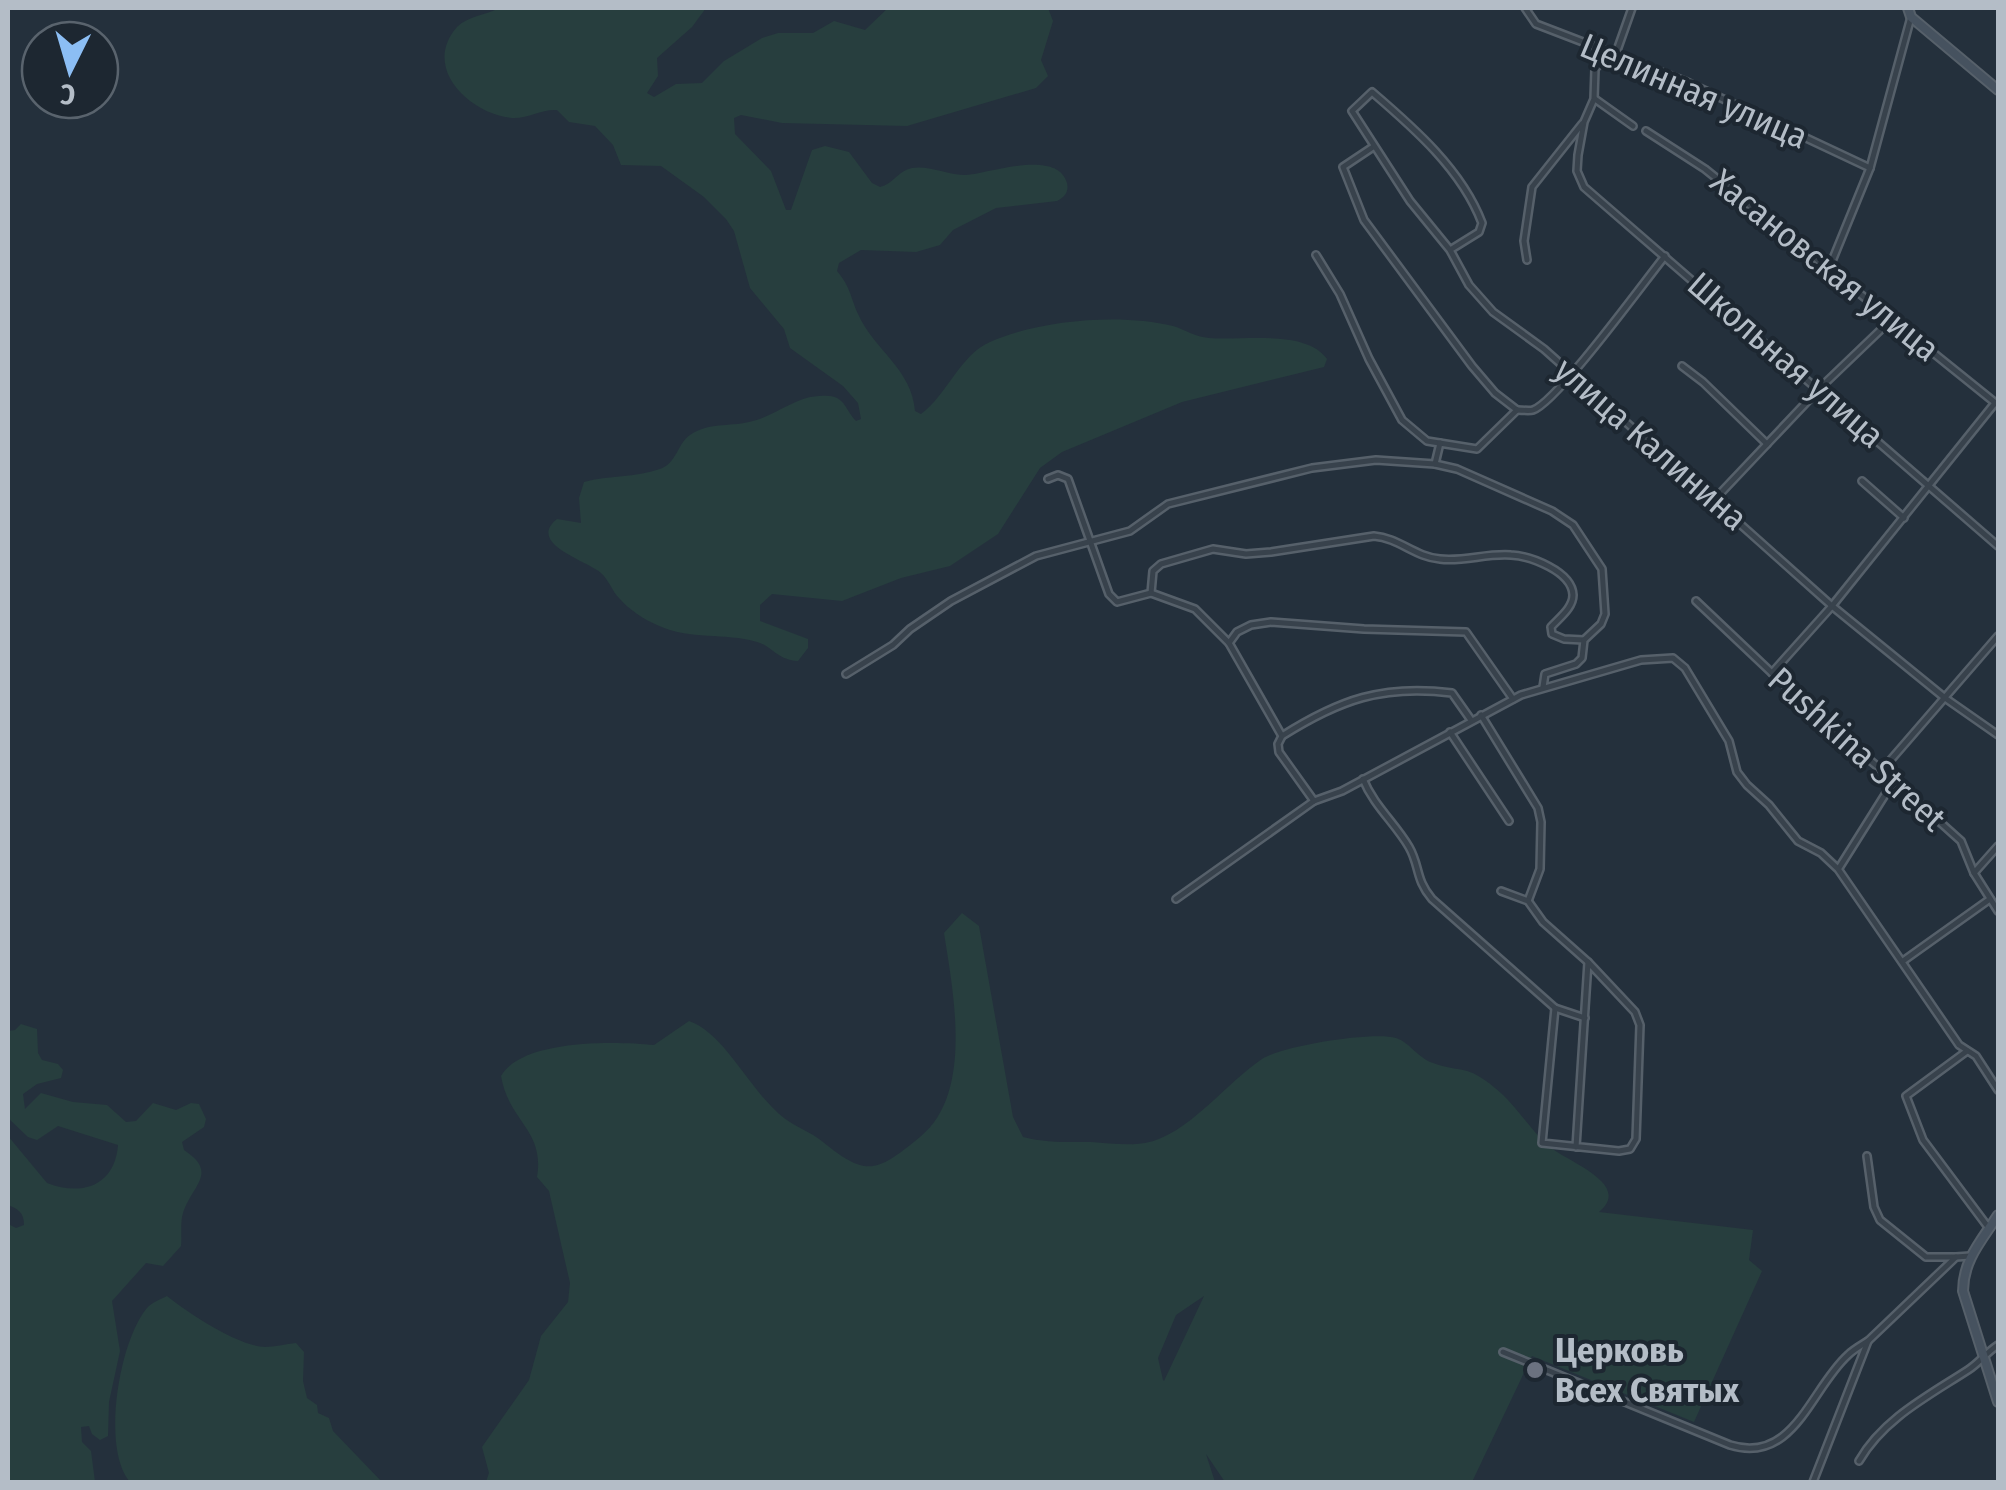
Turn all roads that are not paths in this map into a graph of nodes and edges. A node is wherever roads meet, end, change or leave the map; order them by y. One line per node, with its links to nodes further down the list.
1 (1525, 8): 5 (street, Целинная улица)
2 (1632, 8): 5 (street)
3 (1908, 8): 4 (main road)
4 (1911, 18): 6 (main road); 12 (street)
5 (1612, 54): 7 (street); 12 (street, Целинная улица)
6 (1998, 90)
7 (1594, 99): 8 (street); 9 (street)
8 (1584, 122): 15 (street, Школьная улица); 16 (street)
9 (1633, 126)
10 (1646, 131): 17 (street, Хасановская улица)
11 (1373, 148): 13 (street, улица Калинина); 13 (street, улица Калинина); 23 (street, улица Калинина)
12 (1870, 168): 17 (street)
13 (1450, 250): 20 (street, улица Калинина)
14 (1316, 255): 24 (street)
15 (1664, 256): 20 (street); 21 (street, Школьная улица)
16 (1528, 260)
17 (1830, 267): 18 (street, Хасановская улица)
18 (1893, 318): 21 (street); 22 (street, Хасановская улица)
19 (1682, 366): 25 (street)
20 (1570, 374): 23 (street); 30 (street, улица Калинина)
21 (1820, 388): 25 (street); 29 (street, Школьная улица)
22 (1997, 404): 29 (street)
23 (1518, 410): 24 (street)
24 (1440, 443): 26 (street)
25 (1767, 444): 30 (street)
26 (1435, 464): 32 (street); 38 (street)
27 (1048, 479): 32 (street)
28 (1862, 481): 31 (street)
29 (1930, 486): 31 (street); 33 (street, Школьная улица)
30 (1714, 499): 36 (street, улица Калинина)
31 (1904, 518): 36 (street)
32 (1090, 542): 34 (street); 41 (street)
33 (1998, 546)
34 (1151, 592): 38 (street); 39 (street)
35 (1696, 601): 40 (street, Pushkina Street)
36 (1832, 606): 40 (street); 43 (street, улица Калинина)
37 (1998, 636): 43 (street)
38 (1584, 640): 42 (street)
39 (1229, 644): 44 (street); 49 (street)
40 (1772, 673): 50 (street, Pushkina Street)
41 (846, 674)
42 (1543, 688): 44 (street); 56 (street)
43 (1945, 698): 48 (street, улица Калинина); 50 (street)
44 (1513, 700): 45 (street)
45 (1481, 715): 46 (street); 61 (street)
46 (1471, 720): 47 (street); 49 (street)
47 (1450, 732): 51 (street); 54 (street)
48 (1998, 735)
49 (1282, 736): 53 (street)
50 (1882, 770): 52 (street, Pushkina Street)
51 (1364, 780): 53 (street); 65 (street)
52 (1893, 782): 56 (street); 57 (street, Pushkina Street)
53 (1314, 801): 59 (street)
54 (1509, 820)
55 (1998, 846): 57 (street)
56 (1838, 869): 63 (street)
57 (1974, 873): 60 (street, Pushkina Street)
58 (1501, 891): 61 (street)
59 (1176, 899)
60 (1990, 899): 62 (street, Pushkina Street); 63 (street)
61 (1528, 902): 64 (street)
62 (1998, 912)
63 (1902, 961): 67 (street)
64 (1588, 962): 66 (street); 69 (street)
65 (1555, 1008): 66 (street); 69 (street)
66 (1585, 1018): 69 (street)
67 (1967, 1051): 68 (street); 72 (street)
68 (1998, 1090)
69 (1576, 1147)
70 (1867, 1156): 74 (street)
71 (1998, 1215): 72 (main road)
72 (1990, 1228): 73 (main road)
73 (1970, 1256): 74 (street); 78 (main road)
74 (1956, 1257): 75 (street)
75 (1868, 1341): 77 (street); 81 (street)
76 (1998, 1345): 78 (street)
77 (1504, 1352)
78 (1983, 1358): 79 (main road); 80 (street)
79 (1998, 1402)
80 (1859, 1461)
81 (1813, 1482)

